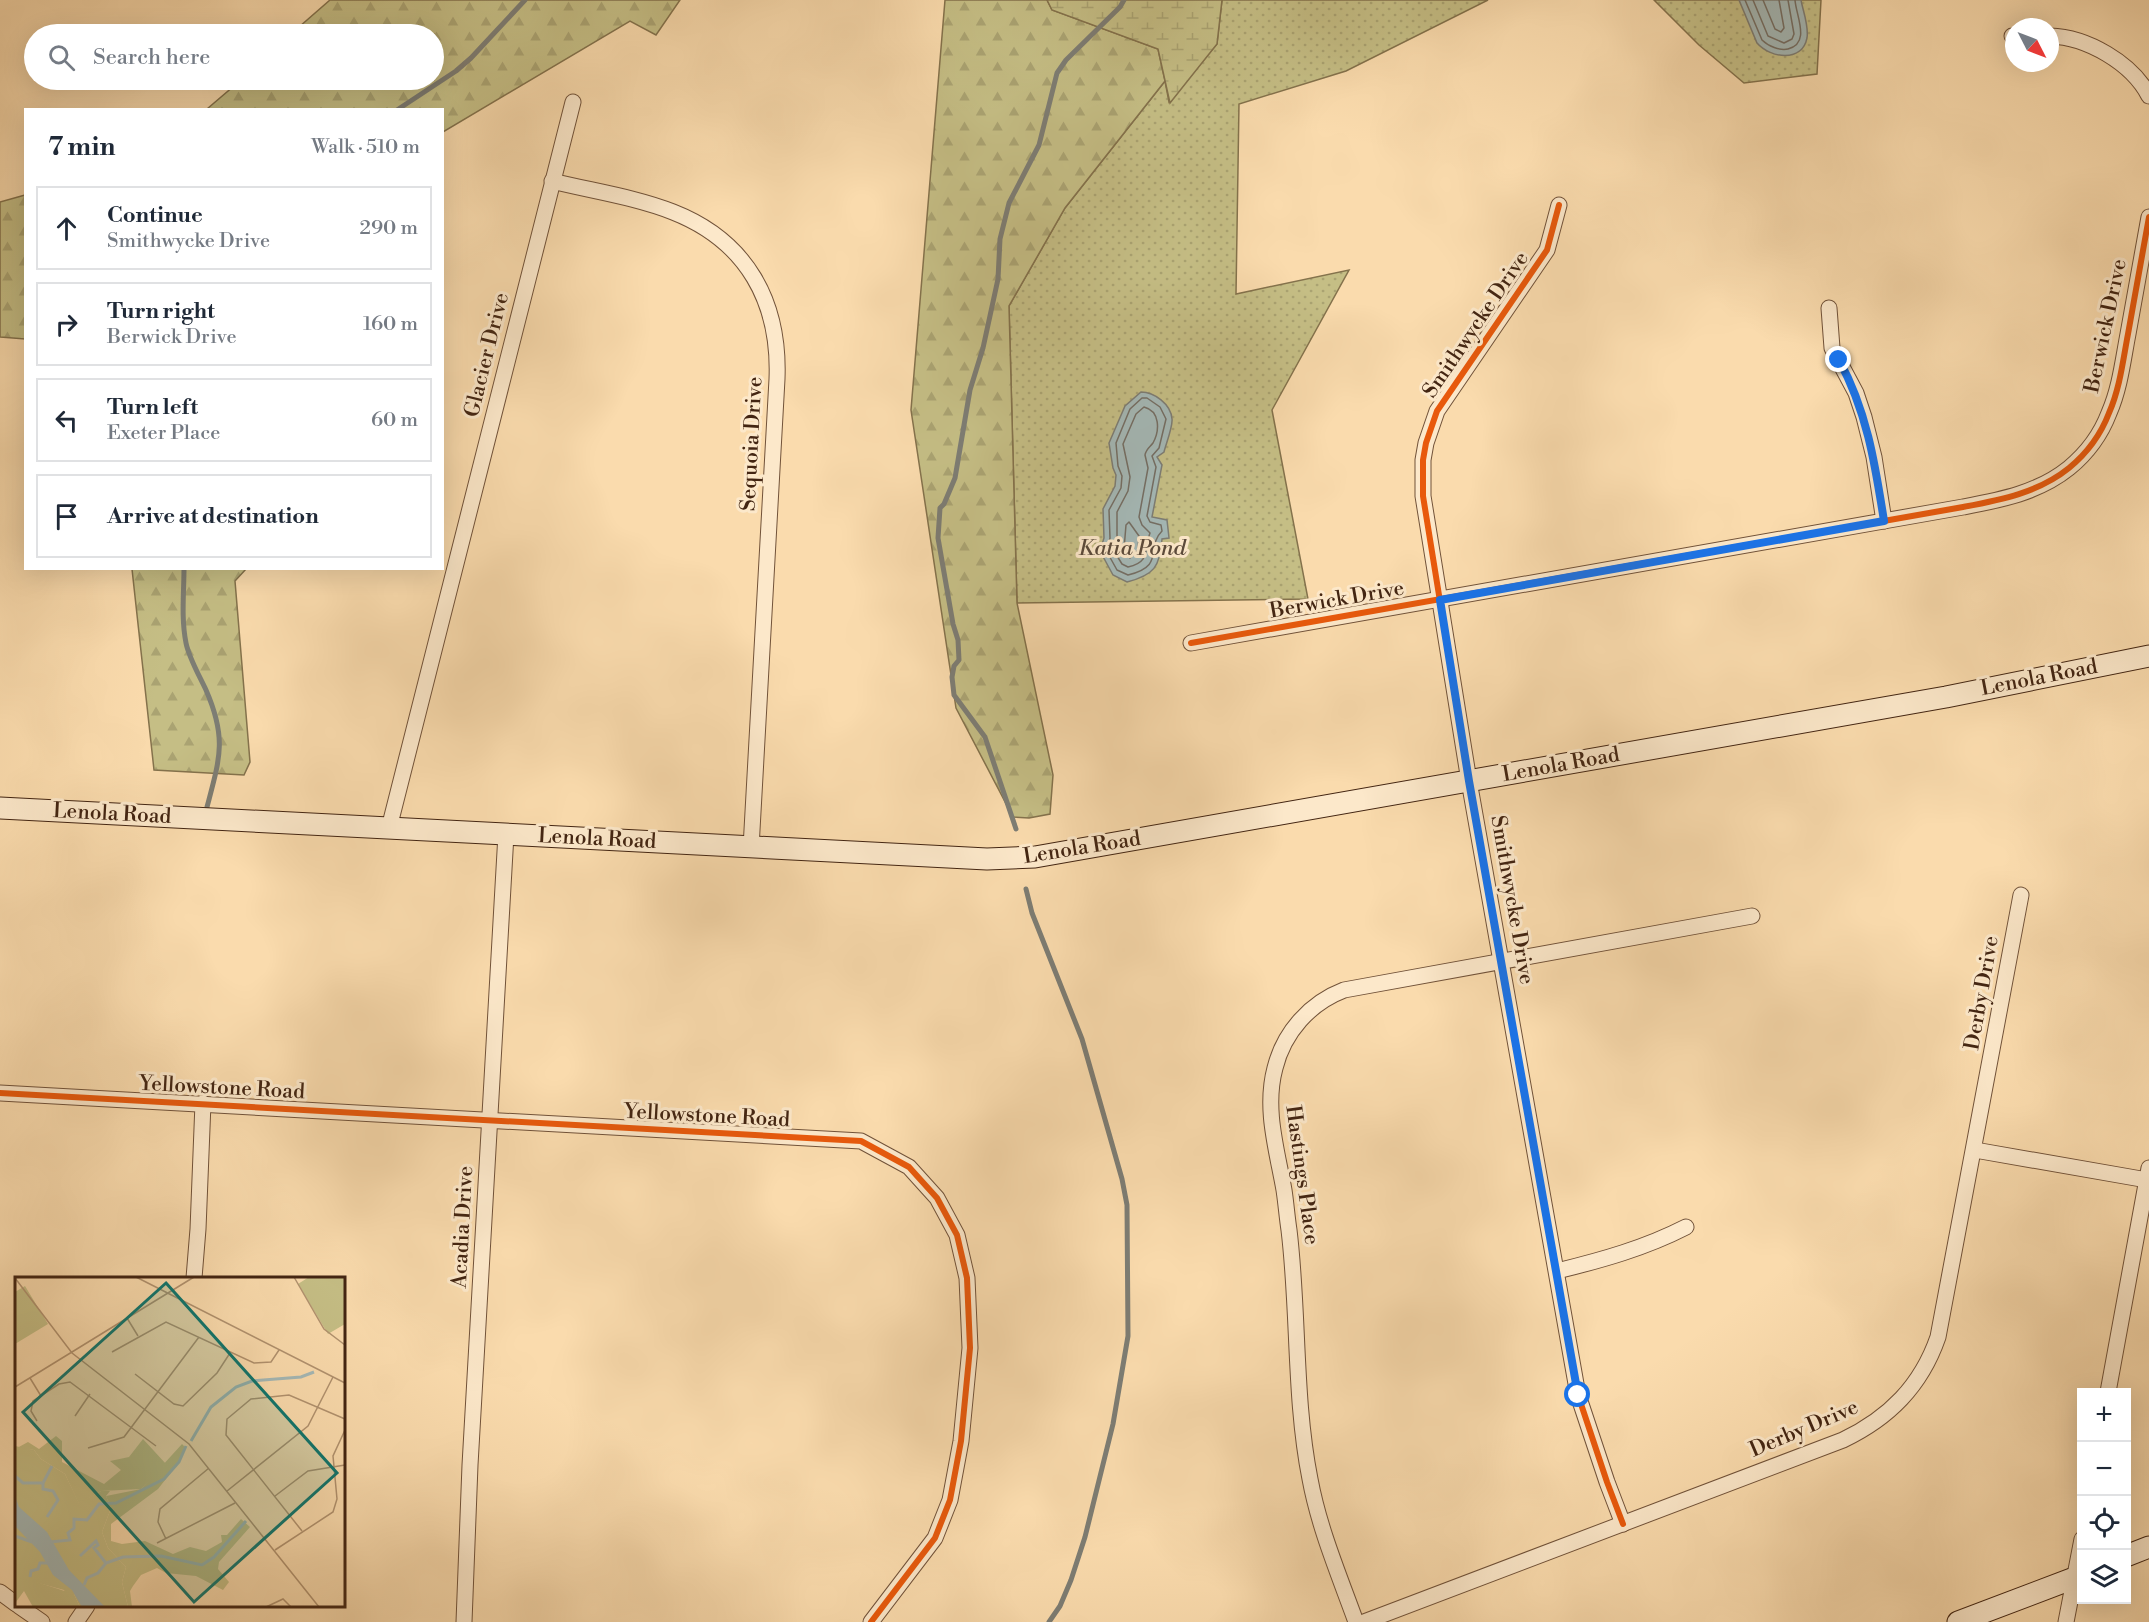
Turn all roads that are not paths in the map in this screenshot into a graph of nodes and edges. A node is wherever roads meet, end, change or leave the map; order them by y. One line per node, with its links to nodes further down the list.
1 (2059, 36): 2 (street)
2 (2149, 96)
3 (573, 102): 4 (street, Glacier Drive)
4 (552, 181): 14 (street, Glacier Drive); 16 (street, Sequoia Drive)
5 (1559, 205): 9 (street, Smithwycke Drive)
6 (2149, 217): 8 (street, Berwick Drive)
7 (1829, 308): 8 (street)
8 (1884, 521): 9 (street, Berwick Drive)
9 (1440, 600): 10 (street, Berwick Drive); 12 (street, Smithwycke Drive)
10 (1191, 642)
11 (2149, 656): 12 (main road, Lenola Road)
12 (1469, 781): 16 (main road, Lenola Road); 19 (street, Smithwycke Drive)
13 (0, 808): 14 (main road, Lenola Road)
14 (389, 828): 15 (main road, Lenola Road)
15 (506, 834): 16 (main road, Lenola Road); 22 (street, Acadia Drive)
16 (751, 848)
17 (2021, 895): 23 (street, Derby Drive)
18 (1752, 916): 19 (street, Hastings Place)
19 (1502, 960): 26 (street, Smithwycke Drive); 42 (street, Hastings Place)
20 (0, 1093): 21 (street, Yellowstone Road)
21 (203, 1104): 22 (street, Yellowstone Road); 27 (street)
22 (490, 1120): 40 (street, Acadia Drive); 41 (street, Yellowstone Road)
23 (1975, 1150): 24 (street); 29 (street, Derby Drive)
24 (2148, 1174): 28 (street)
25 (1686, 1227): 26 (street)
26 (1557, 1271): 29 (street, Smithwycke Drive)
27 (194, 1277)
28 (2109, 1388)
29 (1623, 1524): 43 (street, Derby Drive)
30 (2149, 1547): 31 (main road)
31 (2131, 1554)
32 (2077, 1576): 44 (main road)
33 (2077, 1580): 45 (street)
34 (0, 1592): 35 (street)
35 (15, 1603)
36 (21, 1607): 38 (street)
37 (86, 1607): 39 (street)
38 (42, 1622)
39 (76, 1622)
40 (464, 1622)
41 (871, 1622)
42 (1356, 1622)
43 (1364, 1622)
44 (1958, 1622)
45 (2066, 1622)

